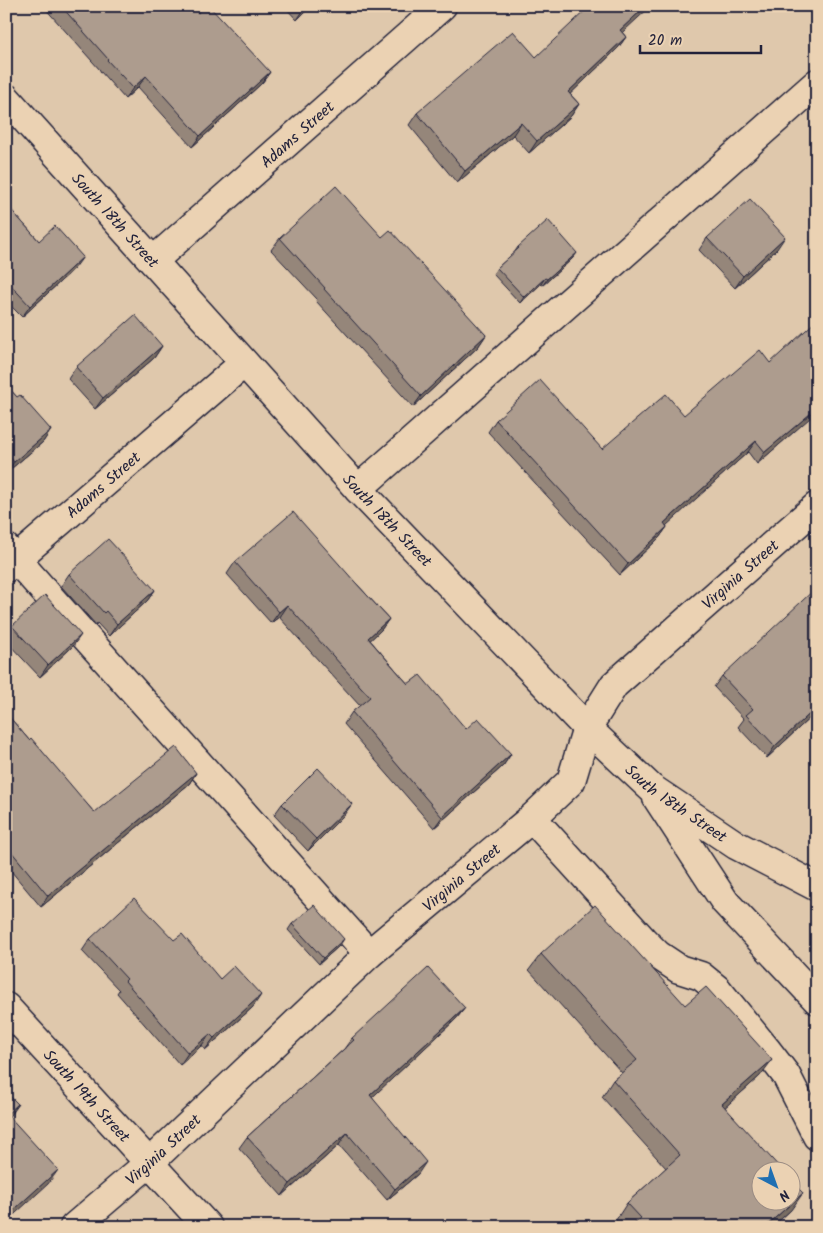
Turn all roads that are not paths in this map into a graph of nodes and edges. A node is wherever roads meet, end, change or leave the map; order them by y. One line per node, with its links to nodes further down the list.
1 (442, 6): 4 (street, Adams Street)
2 (817, 82): 6 (street)
3 (6, 98): 4 (street, South 18th Street)
4 (153, 261): 5 (street, South 18th Street)
5 (244, 363): 6 (street, South 18th Street); 8 (street, Adams Street)
6 (358, 489): 9 (street, South 18th Street)
7 (817, 506): 9 (street, Virginia Street)
8 (10, 558): 13 (street)
9 (587, 728): 10 (street, South 18th Street); 11 (street, Virginia Street)
10 (651, 788): 12 (street, South 18th Street); 14 (street)
11 (532, 818): 13 (street, Virginia Street); 16 (street)
12 (817, 887)
13 (369, 954): 18 (street, Virginia Street)
14 (817, 1000)
15 (6, 1007): 18 (street, South 19th Street)
16 (809, 1099): 17 (street)
17 (817, 1136)
18 (149, 1163): 19 (street, Virginia Street); 20 (street, South 19th Street)
19 (74, 1227)
20 (208, 1227)

